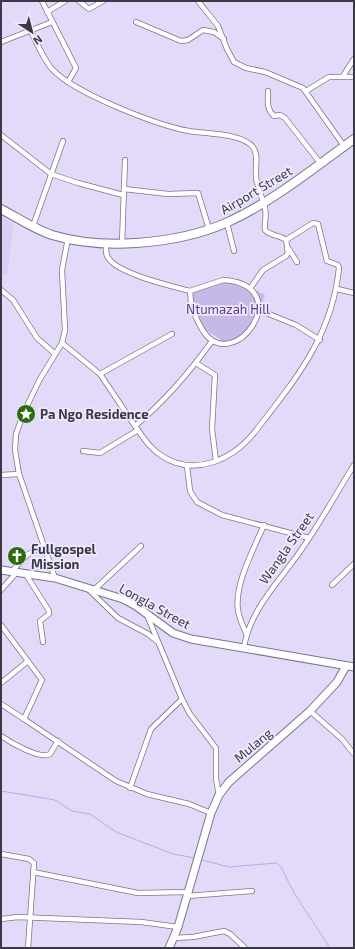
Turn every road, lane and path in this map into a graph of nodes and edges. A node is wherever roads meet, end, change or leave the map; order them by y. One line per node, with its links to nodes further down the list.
1 (42, 1): 6 (street)
2 (65, 1): 6 (street)
3 (79, 1): 4 (street)
4 (103, 1)
5 (198, 1): 10 (street)
6 (47, 12): 7 (street)
7 (52, 22): 9 (street); 15 (street)
8 (136, 22): 10 (street)
9 (31, 31): 11 (street); 15 (street)
10 (224, 39): 17 (street)
11 (1, 42)
12 (354, 59): 13 (street)
13 (344, 76): 14 (street); 17 (street)
14 (354, 77)
15 (68, 82): 27 (street)
16 (268, 91): 23 (street)
17 (306, 91): 21 (street)
18 (1, 136): 24 (street)
19 (354, 139): 21 (highway, Airport Street)
20 (64, 141): 24 (street)
21 (344, 146): 23 (highway, Airport Street)
22 (125, 160): 25 (street)
23 (320, 164): 27 (highway, Airport Street)
24 (51, 174): 26 (street); 30 (street)
25 (124, 189): 26 (street); 31 (street)
26 (123, 195): 35 (street)
27 (264, 203): 29 (highway, Airport Street); 33 (street)
28 (1, 208): 30 (highway, Airport Street)
29 (227, 223): 31 (highway, Airport Street); 37 (street)
30 (33, 226): 32 (highway, Airport Street)
31 (209, 229): 35 (highway, Airport Street)
32 (68, 238): 34 (highway, Airport Street); 48 (street)
33 (286, 240): 36 (street); 40 (street)
34 (106, 244): 35 (highway, Airport Street); 42 (street)
35 (122, 244)
36 (287, 246): 38 (street); 39 (street)
37 (234, 251)
38 (297, 262)
39 (251, 287): 42 (street); 44 (street)
40 (337, 289): 43 (street); 46 (street)
41 (1, 290): 49 (street)
42 (190, 291): 47 (street)
43 (354, 293)
44 (259, 310): 46 (street); 47 (street)
45 (172, 334): 51 (street)
46 (320, 340): 54 (street)
47 (212, 341): 50 (street)
48 (62, 343): 49 (street); 51 (street)
49 (54, 353): 57 (street)
50 (196, 363): 52 (street); 54 (street)
51 (100, 374): 52 (street)
52 (136, 428): 53 (street); 56 (street)
53 (83, 451)
54 (216, 462): 56 (street)
55 (354, 465): 60 (street, Wangla Street)
56 (187, 466): 59 (street)
57 (19, 474): 58 (street); 61 (street)
58 (1, 475)
59 (264, 525): 60 (street); 73 (street)
60 (309, 538): 73 (street, Wangla Street)
61 (44, 545): 65 (street); 66 (street)
62 (141, 546): 69 (street)
63 (354, 564): 67 (street)
64 (1, 570): 65 (main road, Longla Street)
65 (18, 572): 66 (main road, Longla Street); 70 (street); 74 (street)
66 (55, 578): 68 (main road, Longla Street)
67 (332, 585)
68 (86, 587): 69 (main road, Longla Street); 75 (street)
69 (95, 589): 71 (main road, Longla Street)
70 (1, 590)
71 (146, 613): 75 (street); 76 (main road, Longla Street)
72 (1, 625): 77 (street)
73 (246, 633): 76 (street, Wangla Street)
74 (42, 642)
75 (158, 642): 81 (street)
76 (244, 647): 78 (main road, Longla Street)
77 (28, 661): 80 (street); 84 (street)
78 (346, 666): 79 (main road, Longla Street); 83 (main road, Mulang)
79 (354, 667)
80 (1, 683)
81 (182, 699): 88 (street); 89 (street)
82 (1, 704): 84 (street)
83 (310, 711): 87 (street); 89 (main road, Mulang)
84 (24, 719): 86 (street)
85 (1, 736): 86 (street)
86 (58, 741): 88 (street)
87 (354, 754)
88 (130, 788): 90 (street)
89 (219, 795): 90 (main road, Mulang)
90 (211, 813): 94 (main road, Mulang)
91 (1, 854): 92 (street)
92 (33, 872): 94 (street); 95 (street)
93 (252, 891): 94 (street)
94 (188, 894): 97 (main road, Mulang)
95 (30, 917): 96 (street); 97 (street); 99 (street)
96 (1, 919)
97 (178, 927): 98 (main road, Mulang)
98 (174, 938): 100 (main road, Mulang); 101 (street)
99 (28, 948)
100 (169, 948)
101 (244, 948)

